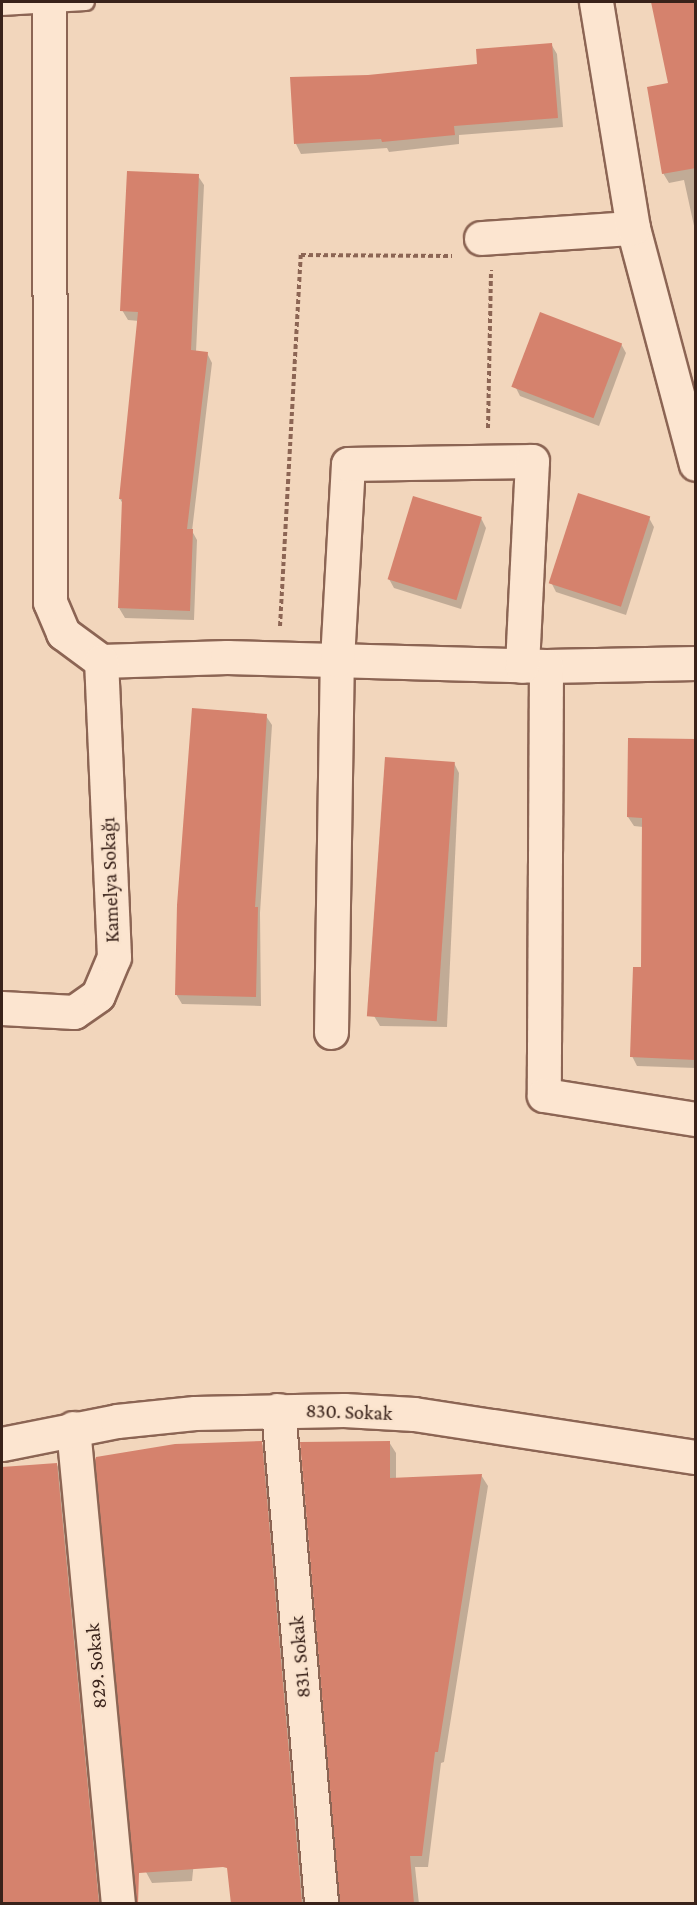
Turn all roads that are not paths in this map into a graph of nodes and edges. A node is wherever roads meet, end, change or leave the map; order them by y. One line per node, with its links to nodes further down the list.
1 (86, 2): 3 (lane)
2 (596, 2): 5 (street)
3 (49, 4): 4 (lane); 8 (street)
4 (2, 7)
5 (633, 228): 6 (street); 7 (street)
6 (476, 250)
7 (696, 464)
8 (101, 660): 9 (street); 12 (street, Kamelya Sokağı)
9 (337, 660): 11 (street); 11 (street); 13 (street)
10 (696, 663): 11 (street)
11 (534, 666): 14 (street)
12 (2, 1008)
13 (331, 1032)
14 (696, 1119)
15 (278, 1410): 16 (street, 830. Sokak); 18 (street, 830. Sokak); 20 (street, 831. Sokak)
16 (73, 1428): 17 (street, 830. Sokak); 19 (street, 829. Sokak)
17 (2, 1444)
18 (696, 1457)
19 (118, 1904)
20 (321, 1904)

